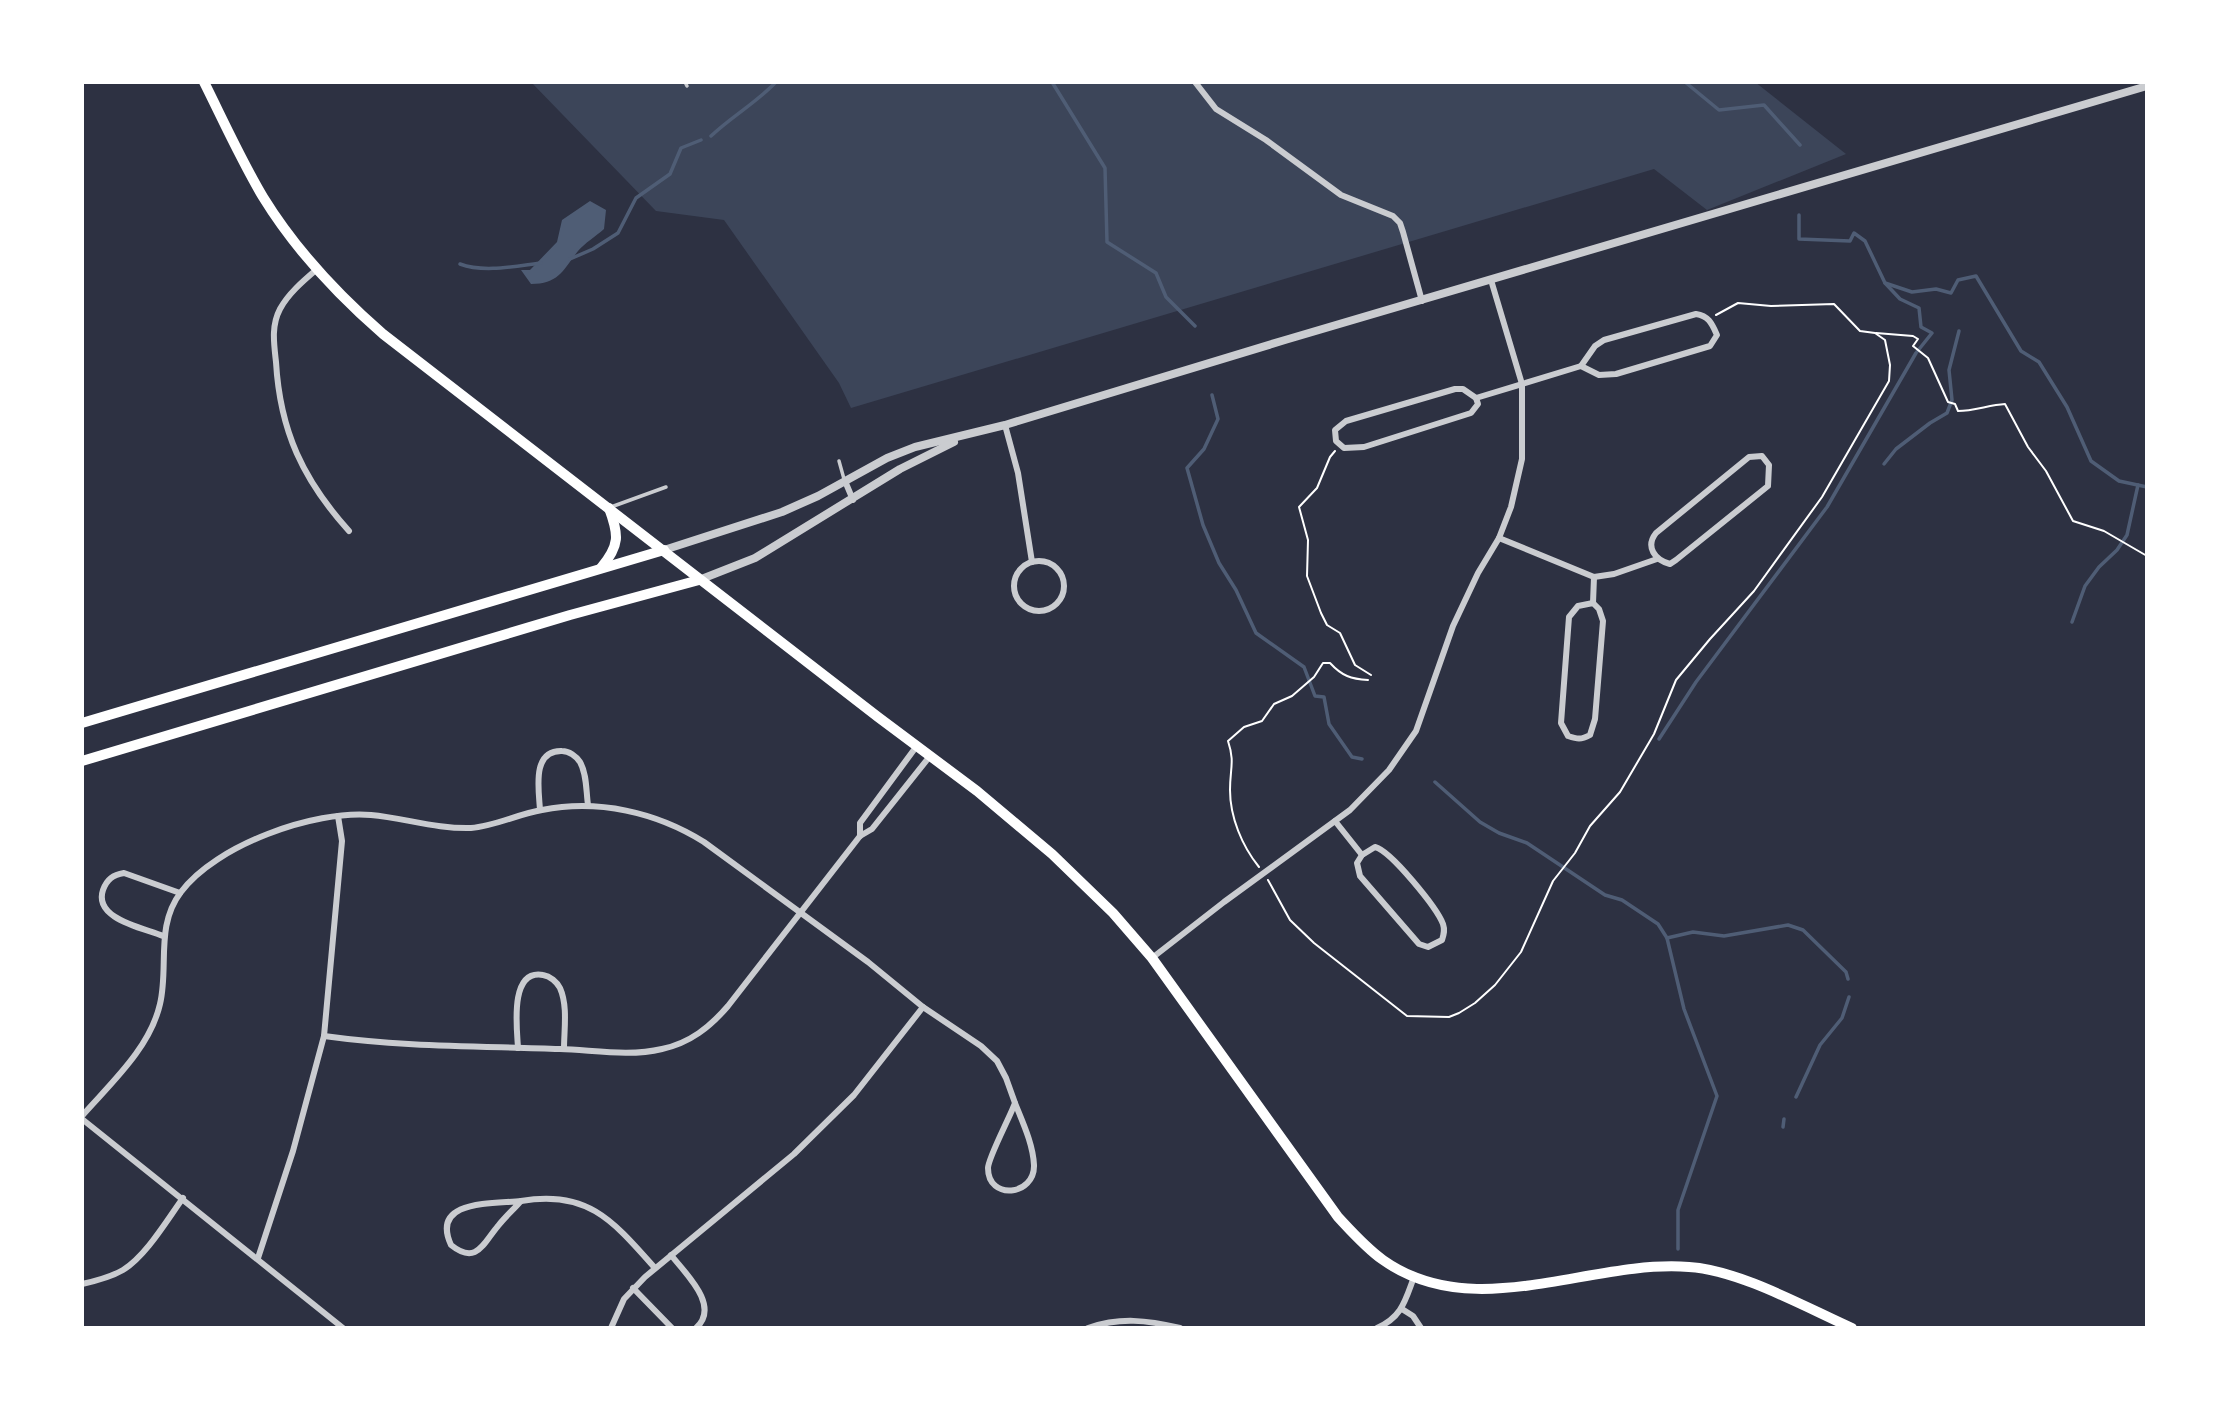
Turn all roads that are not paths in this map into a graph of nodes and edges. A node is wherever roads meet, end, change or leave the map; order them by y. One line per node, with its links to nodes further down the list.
1 (204, 82): 4 (main road)
2 (1195, 82): 6 (street)
3 (2147, 86): 5 (street)
4 (316, 270): 16 (main road); 17 (street)
5 (1491, 280): 6 (street); 8 (street)
6 (1422, 301): 10 (street)
7 (1581, 366): 7 (street); 8 (street)
8 (1521, 384): 9 (street); 18 (street)
9 (1476, 398): 9 (street)
10 (1005, 425): 11 (street); 21 (street)
11 (973, 434): 13 (street); 15 (street)
12 (839, 461): 13 (lane)
13 (845, 481): 15 (street); 19 (street)
14 (666, 487): 16 (lane)
15 (853, 500): 24 (street)
16 (609, 508): 19 (main road); 22 (main road)
17 (349, 531)
18 (1499, 538): 23 (street); 35 (street)
19 (664, 550): 22 (main road); 24 (main road)
20 (1657, 559): 20 (street); 23 (street)
21 (1031, 562): 21 (street)
22 (600, 569): 26 (main road)
23 (1594, 577): 25 (street)
24 (699, 579): 27 (main road); 29 (main road)
25 (1593, 603): 25 (street)
26 (82, 723)
27 (916, 747): 28 (main road); 30 (street)
28 (930, 756): 31 (street); 41 (main road)
29 (82, 761)
30 (884, 790): 31 (street); 36 (street)
31 (895, 800): 36 (street)
32 (588, 805): 33 (street); 33 (street); 39 (street)
33 (540, 810): 34 (street)
34 (338, 816): 38 (street); 43 (street)
35 (1335, 821): 37 (street); 41 (street)
36 (860, 836): 39 (street)
37 (1362, 855): 37 (street)
38 (180, 893): 40 (street); 40 (street)
39 (800, 914): 42 (street); 45 (street)
40 (163, 936): 47 (street)
41 (1152, 958): 53 (main road)
42 (922, 1007): 46 (street); 50 (street)
43 (324, 1036): 44 (street); 51 (street)
44 (518, 1048): 45 (street); 45 (street)
45 (564, 1049)
46 (1015, 1103): 46 (street)
47 (82, 1117): 48 (street)
48 (183, 1198): 51 (street); 54 (street)
49 (521, 1201): 49 (street); 52 (street)
50 (671, 1255): 52 (street); 60 (street)
51 (258, 1258): 57 (street)
52 (654, 1268): 55 (street)
53 (1414, 1277): 56 (street); 65 (main road)
54 (82, 1284)
55 (634, 1288): 58 (street); 59 (street)
56 (1402, 1310): 63 (street); 64 (street)
57 (343, 1328)
58 (611, 1328)
59 (672, 1328)
60 (696, 1328)
61 (1088, 1328): 62 (street)
62 (1180, 1328)
63 (1377, 1328)
64 (1422, 1328)
65 (1852, 1328)

